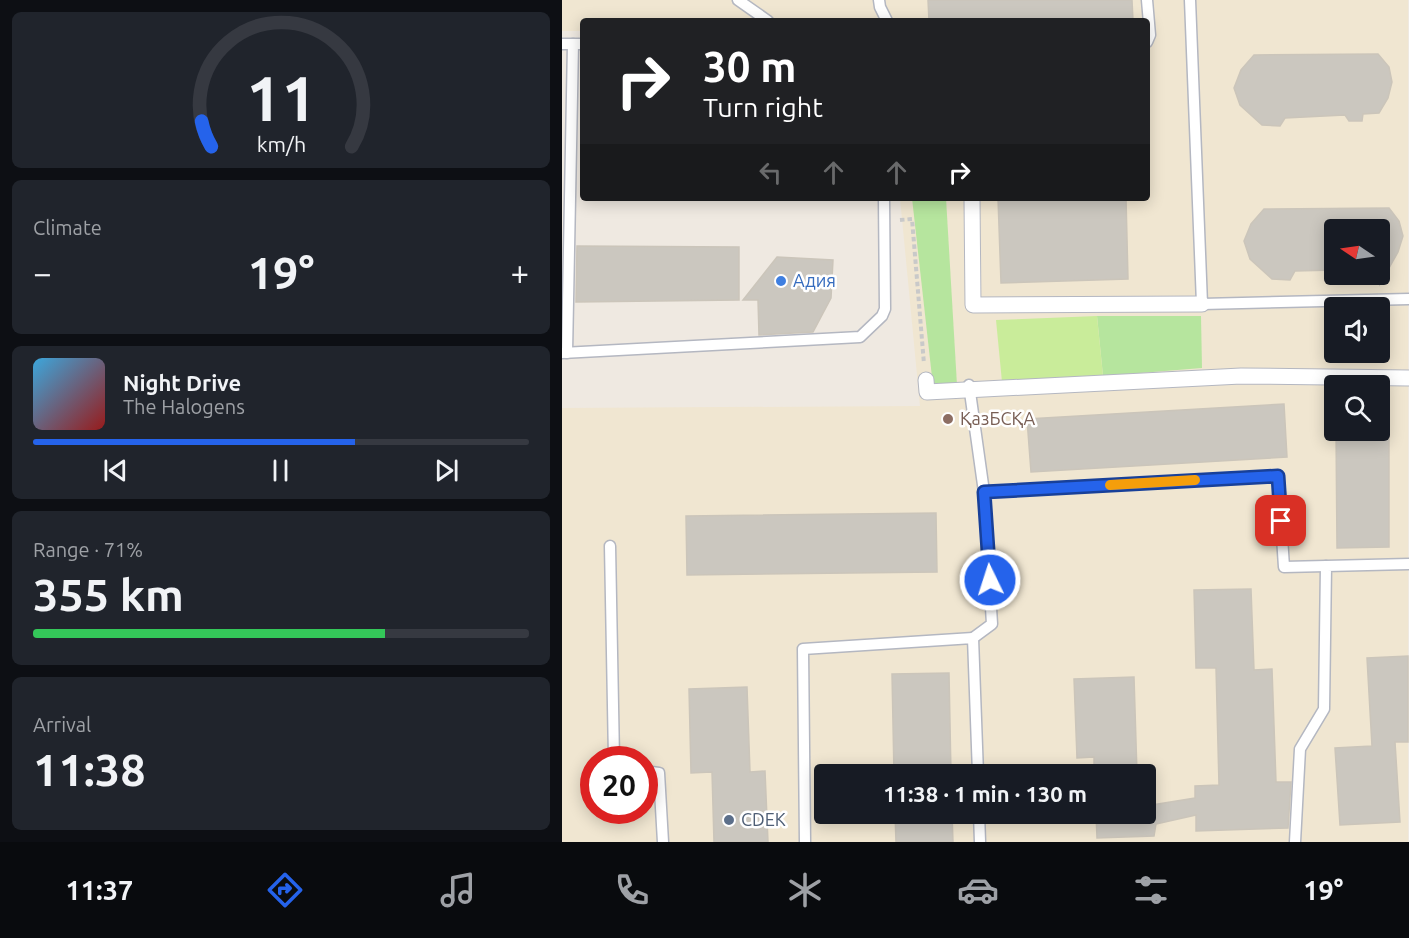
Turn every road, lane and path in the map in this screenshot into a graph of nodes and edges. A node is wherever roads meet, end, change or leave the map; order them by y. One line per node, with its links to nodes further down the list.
1 (738, 0): 5 (lane)
2 (879, 0): 6 (lane)
3 (1147, 0): 7 (lane)
4 (1190, 0): 13 (lane)
5 (764, 18)
6 (886, 18)
7 (1149, 18)
8 (573, 44): 14 (lane)
9 (884, 201): 11 (lane)
10 (972, 201): 13 (street)
11 (885, 220): 14 (lane); 16 (path)
12 (1408, 299): 13 (lane)
13 (1202, 304)
14 (564, 353)
15 (1408, 378): 17 (street)
16 (926, 380): 17 (street)
17 (968, 387): 18 (lane)
18 (984, 492): 21 (lane); 22 (lane)
19 (610, 546): 23 (lane)
20 (1408, 564): 21 (lane)
21 (1326, 566): 30 (lane)
22 (973, 638): 24 (lane); 28 (lane)
23 (614, 746)
24 (978, 764)
25 (658, 773): 27 (lane)
26 (979, 824): 29 (lane)
27 (663, 842)
28 (805, 842)
29 (980, 842)
30 (1295, 842)

